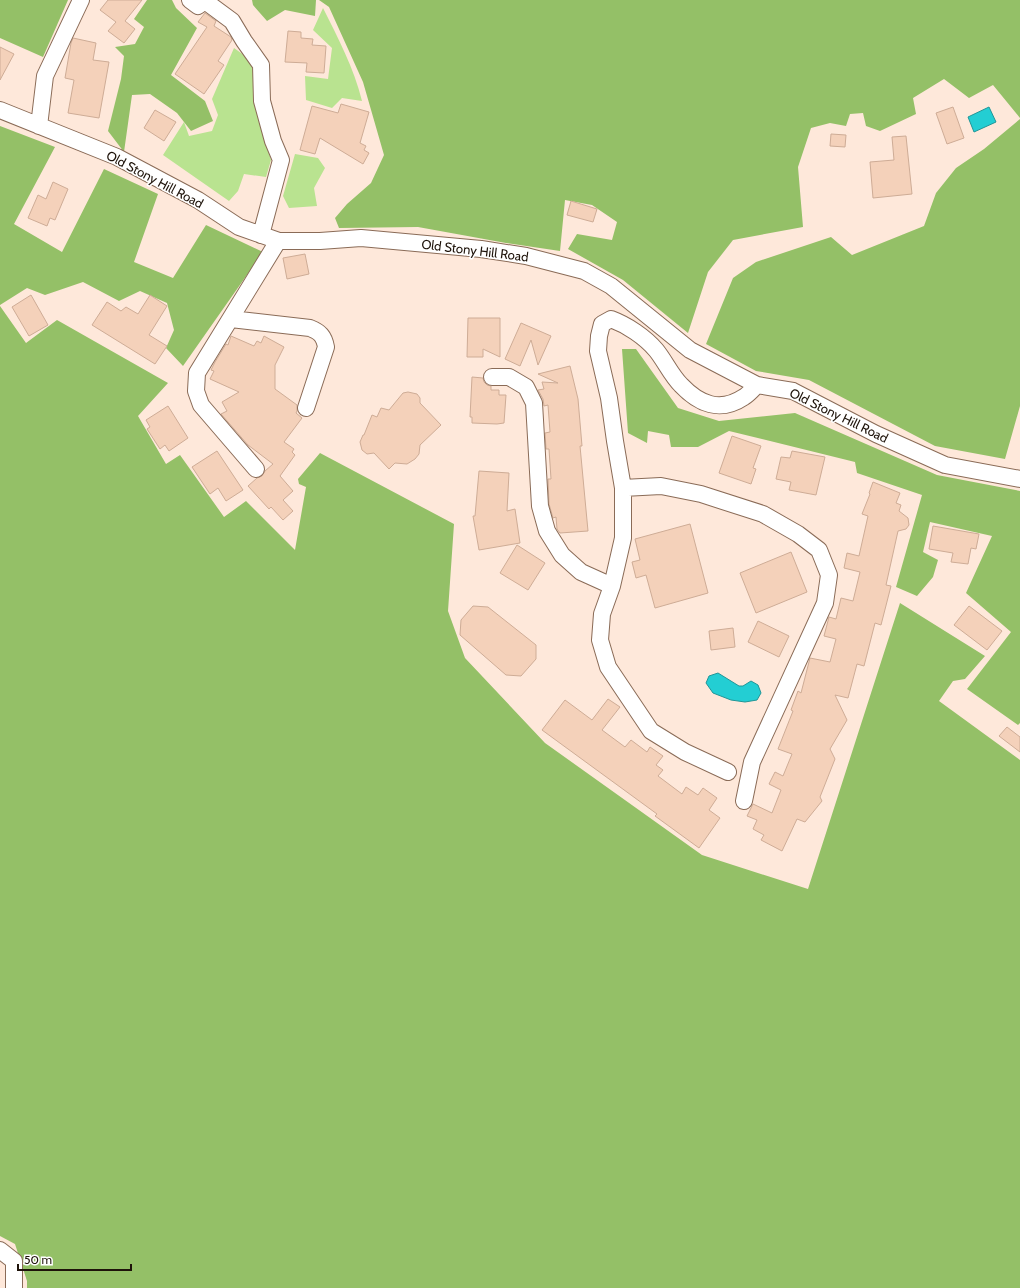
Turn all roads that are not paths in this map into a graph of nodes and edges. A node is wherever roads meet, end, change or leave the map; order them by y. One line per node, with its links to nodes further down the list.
1 (81, 0): 4 (street)
2 (190, 0): 5 (street)
3 (0, 110): 4 (street, Old Stony Hill Road)
4 (38, 126): 5 (street, Old Stony Hill Road)
5 (261, 235): 6 (street, Old Stony Hill Road)
6 (278, 241): 7 (street); 9 (street, Old Stony Hill Road)
7 (231, 319): 10 (street); 11 (street)
8 (492, 377): 14 (street)
9 (757, 385): 12 (street, Old Stony Hill Road); 13 (street)
10 (306, 408)
11 (256, 469)
12 (1020, 479)
13 (623, 488): 14 (street); 16 (street)
14 (612, 586): 15 (street)
15 (728, 772)
16 (744, 801)
17 (0, 1250): 18 (street)
18 (14, 1288)

